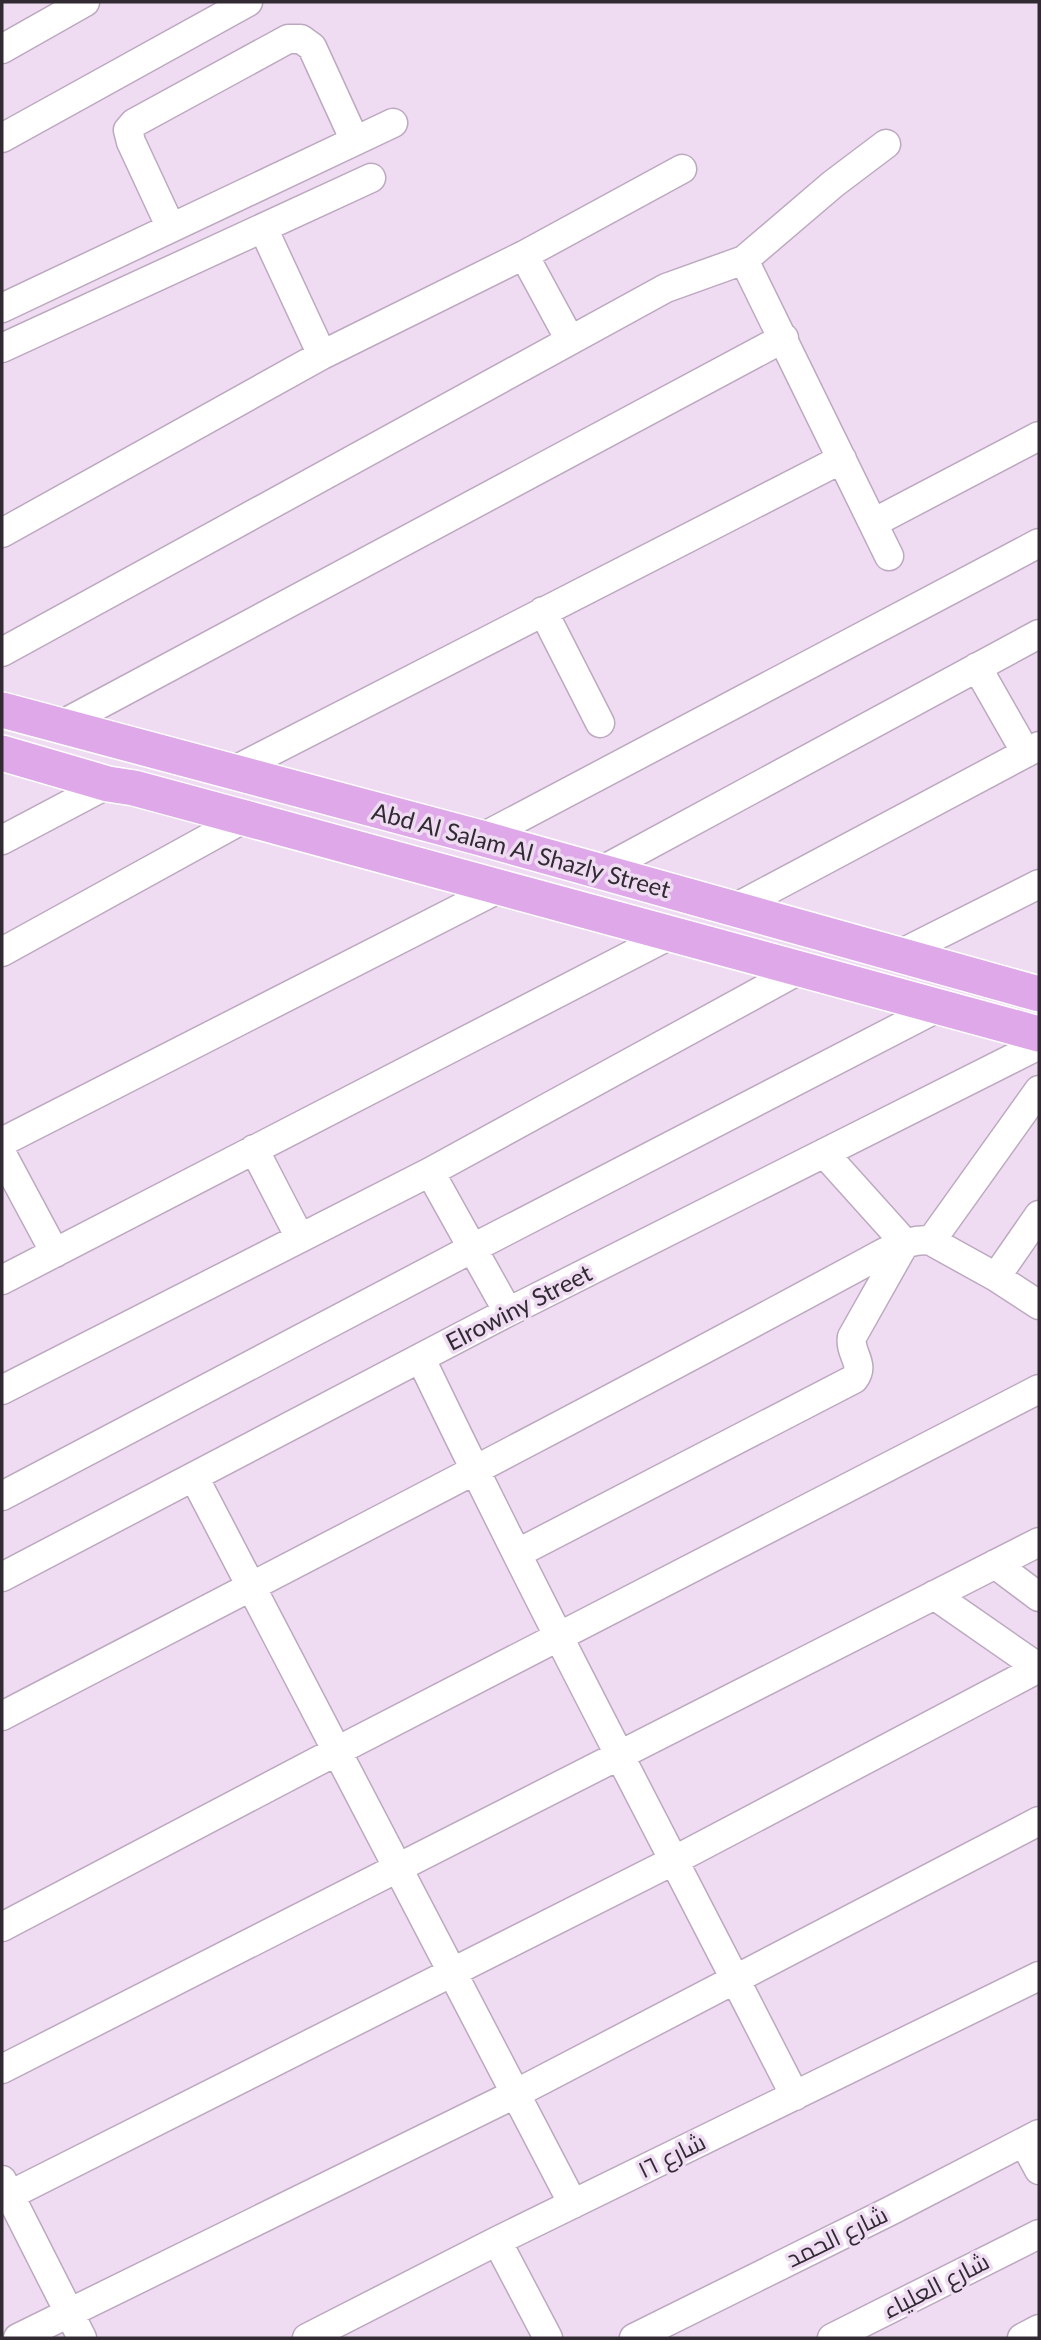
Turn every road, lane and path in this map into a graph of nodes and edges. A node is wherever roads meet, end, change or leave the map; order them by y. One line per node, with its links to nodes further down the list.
1 (85, 2): 3 (street)
2 (248, 2): 5 (street)
3 (2, 49)
4 (393, 123): 6 (street)
5 (2, 138)
6 (355, 141): 10 (street); 10 (street)
7 (886, 144): 13 (street)
8 (682, 169): 12 (street)
9 (371, 178): 11 (street)
10 (171, 228): 14 (street)
11 (263, 228): 15 (street); 20 (street)
12 (524, 255): 18 (street); 20 (street)
13 (744, 260): 17 (street); 18 (street)
14 (73, 274): 15 (street); 16 (street)
15 (90, 307): 19 (street)
16 (2, 308)
17 (784, 338): 22 (street); 33 (street)
18 (570, 340): 29 (street)
19 (2, 348)
20 (322, 355): 24 (street)
21 (1039, 436): 23 (street)
22 (842, 459): 23 (street); 27 (street)
23 (873, 523): 26 (street)
24 (2, 533)
25 (1039, 543): 41 (street)
26 (889, 556)
27 (543, 611): 32 (street); 37 (street)
28 (1039, 634): 30 (street)
29 (2, 652)
30 (977, 667): 34 (street); 43 (street)
31 (2, 710): 33 (main road, Abd Al Salam Al Shazly Street)
32 (600, 723)
33 (59, 726): 36 (main road, Abd Al Salam Al Shazly Street)
34 (1033, 750): 46 (street)
35 (8, 760): 38 (main road, Abd Al Salam Al Shazly Street)
36 (187, 760): 37 (main road, Abd Al Salam Al Shazly Street); 39 (main road)
37 (230, 772): 41 (main road, Abd Al Salam Al Shazly Street)
38 (108, 784): 39 (main road, Abd Al Salam Al Shazly Street); 42 (street)
39 (174, 800): 40 (main road, Abd Al Salam Al Shazly Street)
40 (245, 818): 45 (main road, Abd Al Salam Al Shazly Street); 48 (street)
41 (481, 838): 43 (main road, Abd Al Salam Al Shazly Street)
42 (2, 840)
43 (599, 872): 46 (main road, Abd Al Salam Al Shazly Street)
44 (1039, 884): 49 (street)
45 (500, 888): 47 (main road, Abd Al Salam Al Shazly Street); 56 (street)
46 (733, 909): 49 (main road, Abd Al Salam Al Shazly Street)
47 (672, 934): 50 (main road, Abd Al Salam Al Shazly Street); 57 (street)
48 (2, 952)
49 (896, 956): 51 (main road, Abd Al Salam Al Shazly Street)
50 (800, 969): 52 (main road, Abd Al Salam Al Shazly Street); 60 (street)
51 (1039, 994)
52 (939, 1007): 53 (main road, Abd Al Salam Al Shazly Street); 64 (street)
53 (1039, 1034)
54 (1039, 1045): 58 (street, Elrowiny Street)
55 (1039, 1090): 63 (street)
56 (2, 1142)
57 (254, 1149): 62 (street); 65 (street)
58 (824, 1153): 63 (street); 69 (street, Elrowiny Street)
59 (2, 1154): 65 (street)
60 (430, 1172): 62 (street); 64 (street)
61 (1039, 1215): 66 (street)
62 (300, 1238): 72 (street)
63 (918, 1242): 66 (street); 73 (street); 77 (street)
64 (473, 1248): 69 (street); 75 (street)
65 (55, 1252): 67 (street)
66 (996, 1277): 68 (street)
67 (2, 1280)
68 (1039, 1305)
69 (508, 1312): 70 (street, Elrowiny Street)
70 (421, 1359): 73 (street); 74 (street, Elrowiny Street)
71 (1039, 1389): 83 (street)
72 (2, 1390)
73 (475, 1470): 77 (street); 80 (street)
74 (194, 1477): 79 (street, Elrowiny Street); 80 (street)
75 (2, 1496)
76 (1039, 1542): 78 (street)
77 (518, 1553): 83 (street)
78 (995, 1564): 81 (street); 82 (street)
79 (2, 1577)
80 (251, 1586): 85 (street); 86 (street)
81 (934, 1595): 84 (street); 87 (street)
82 (1039, 1597)
83 (560, 1636): 86 (street); 87 (street)
84 (1039, 1668): 89 (street)
85 (2, 1716)
86 (337, 1751): 90 (street); 91 (street)
87 (618, 1754): 89 (street); 90 (street)
88 (1039, 1821): 94 (street)
89 (675, 1860): 92 (street); 94 (street)
90 (397, 1867): 92 (street); 95 (street)
91 (2, 1927)
92 (452, 1972): 96 (street); 100 (street)
93 (1039, 1976): 97 (street, شارع ١٦)
94 (736, 1979): 96 (street); 97 (street)
95 (2, 2069)
96 (515, 2094): 101 (street); 104 (street)
97 (795, 2096): 101 (street, شارع ١٦)
98 (1032, 2138): 99 (street); 111 (street, شارع الحمد)
99 (1039, 2170)
100 (4, 2191): 104 (street)
101 (573, 2204): 103 (street, شارع ١٦)
102 (1039, 2234): 112 (street, شارع العلياء)
103 (497, 2241): 105 (street, شارع ١٦); 110 (street)
104 (69, 2313): 107 (street); 108 (street)
105 (359, 2327): 109 (street, شارع ١٦)
106 (1039, 2329): 113 (street)
107 (18, 2338)
108 (82, 2338)
109 (307, 2338)
110 (548, 2338)
111 (634, 2338)
112 (832, 2338)
113 (1021, 2338)

